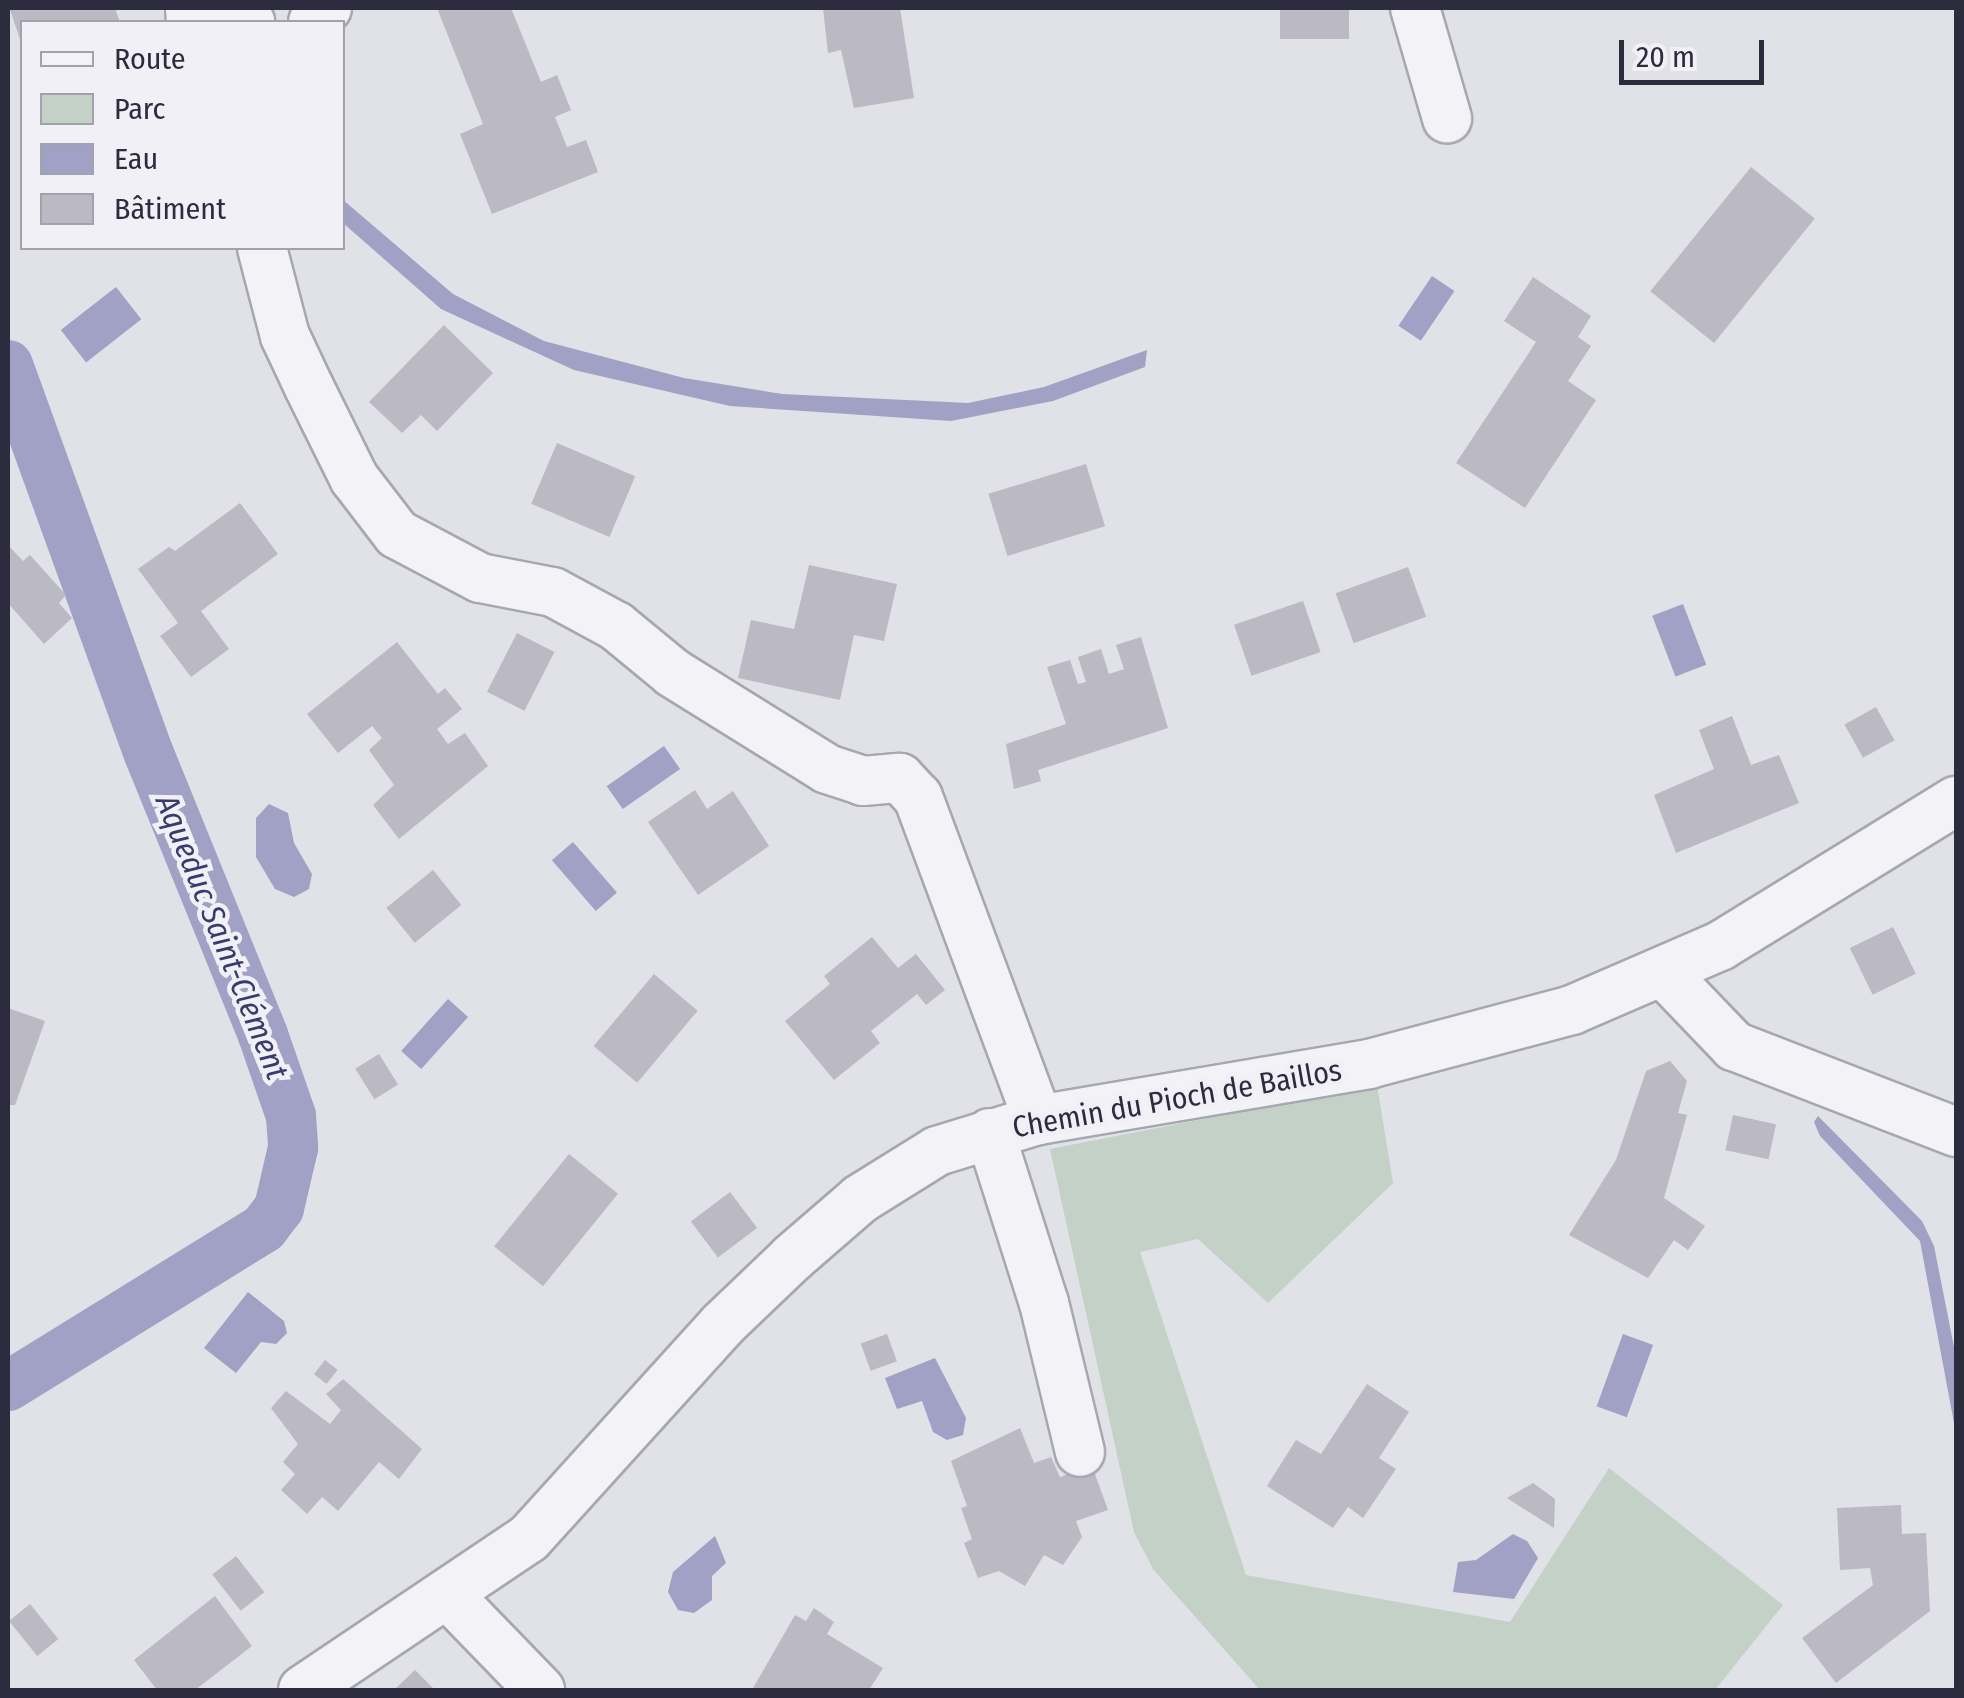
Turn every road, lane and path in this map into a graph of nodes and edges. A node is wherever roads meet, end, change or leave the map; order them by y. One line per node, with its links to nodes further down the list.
1 (1415, 8): 2 (street)
2 (1446, 118)
3 (263, 250): 6 (street)
4 (1956, 801): 5 (street, Chemin du Pioch de Baillos)
5 (1663, 972): 6 (street, Chemin du Pioch de Baillos); 7 (street)
6 (1038, 1120): 8 (street, Chemin du Pioch de Baillos)
7 (1956, 1132)
8 (990, 1133): 9 (street); 10 (street, Chemin du Pioch de Baillos)
9 (1080, 1452)
10 (446, 1594): 11 (street, Chemin du Pioch de Baillos); 12 (street)
11 (303, 1690)
12 (540, 1690)

